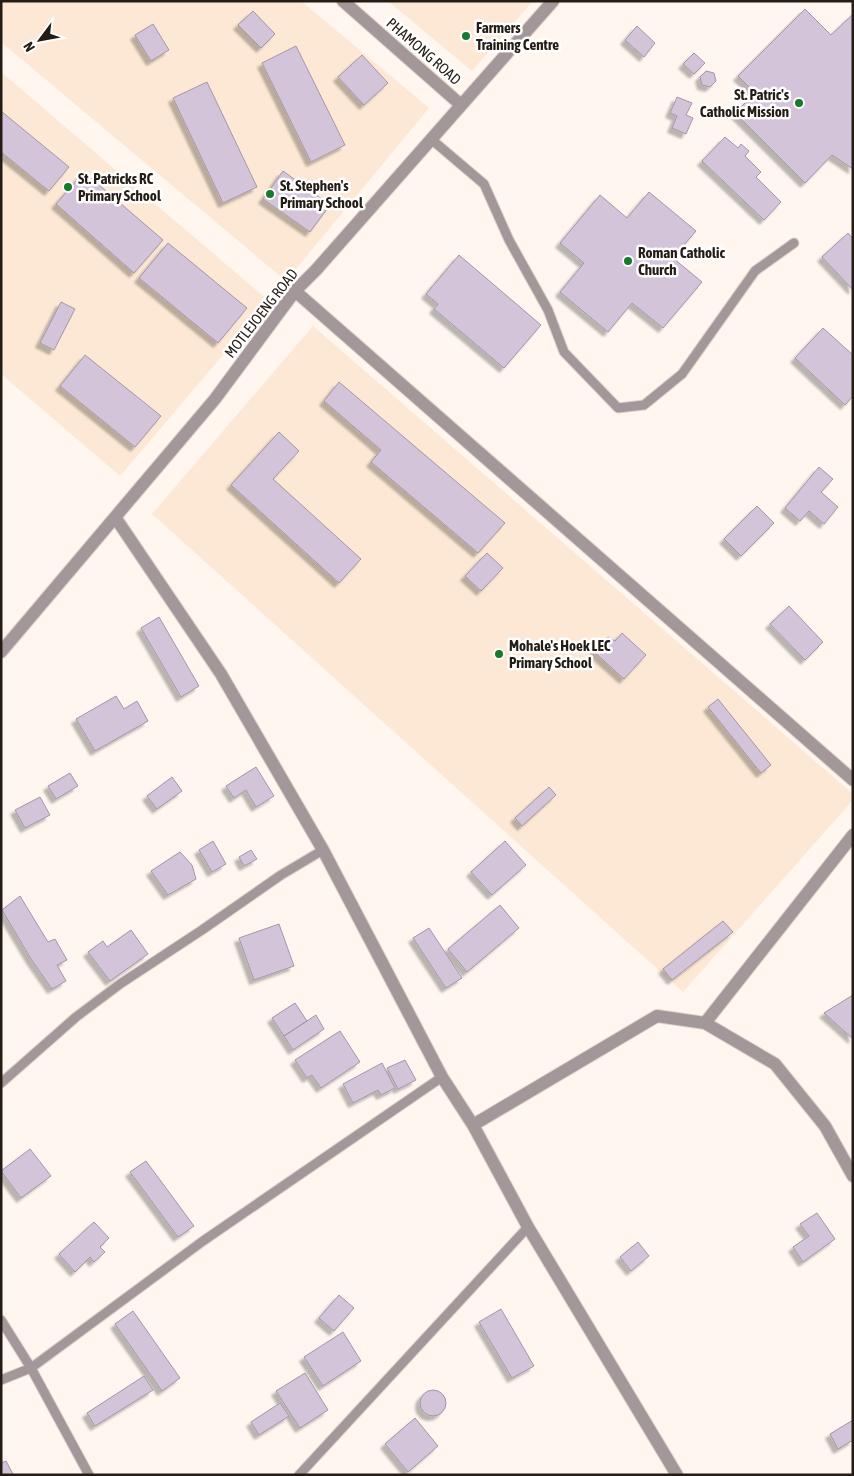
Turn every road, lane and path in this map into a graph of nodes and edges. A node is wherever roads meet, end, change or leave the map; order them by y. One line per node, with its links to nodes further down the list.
1 (343, 1): 3 (street, PHAMONG ROAD)
2 (553, 1): 3 (street, MOTLEJOENG ROAD)
3 (461, 105): 4 (street, MOTLEJOENG ROAD)
4 (431, 139): 5 (lane); 6 (street, MOTLEJOENG ROAD)
5 (794, 243)
6 (295, 291): 7 (street, MOTLEJOENG ROAD); 9 (street)
7 (115, 517): 8 (street, MOTLEJOENG ROAD); 11 (street)
8 (1, 652)
9 (853, 780)
10 (853, 835): 12 (street)
11 (323, 850): 13 (street); 14 (lane)
12 (705, 1023): 15 (street); 16 (street)
13 (442, 1077): 15 (street); 19 (lane)
14 (1, 1083)
15 (473, 1125): 17 (street)
16 (853, 1176)
17 (528, 1227): 22 (lane); 23 (street)
18 (1, 1320): 19 (lane)
19 (31, 1368): 20 (lane); 21 (lane)
20 (1, 1380)
21 (89, 1475)
22 (299, 1475)
23 (677, 1475)

